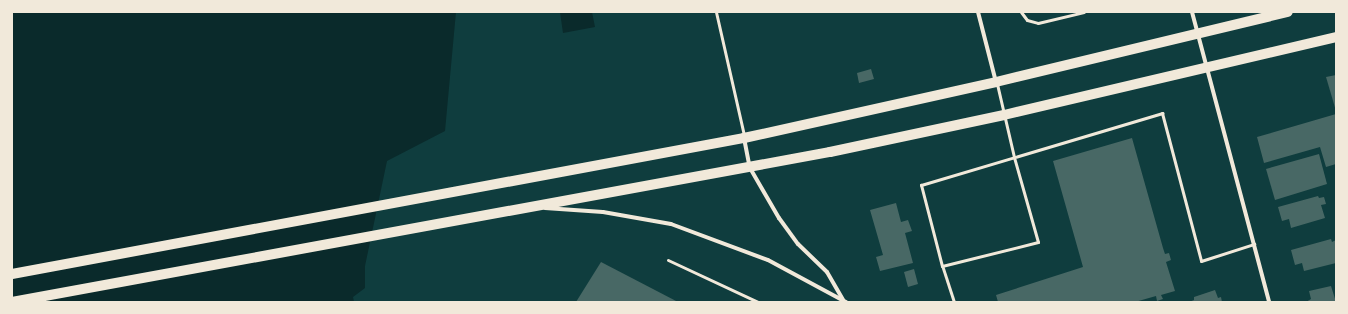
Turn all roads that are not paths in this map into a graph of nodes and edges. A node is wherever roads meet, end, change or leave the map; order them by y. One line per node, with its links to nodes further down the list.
1 (716, 12): 12 (lane)
2 (978, 12): 10 (street)
3 (1021, 12): 4 (lane)
4 (1084, 12)
5 (1192, 12): 7 (street)
6 (1288, 12): 7 (main road)
7 (1196, 34): 9 (street); 10 (main road)
8 (1336, 37): 9 (main road)
9 (1206, 69): 11 (main road); 16 (street)
10 (996, 82): 11 (lane); 12 (main road)
11 (1004, 115): 13 (lane); 14 (main road)
12 (744, 138): 14 (street); 19 (main road)
13 (1014, 157): 16 (lane); 18 (lane); 18 (lane)
14 (750, 168): 15 (main road); 22 (street)
15 (526, 207): 20 (main road); 22 (street)
16 (1254, 244): 24 (street)
17 (668, 260): 21 (lane)
18 (942, 266): 23 (lane)
19 (12, 274)
20 (12, 302)
21 (758, 302)
22 (844, 302)
23 (954, 302)
24 (1269, 302)

